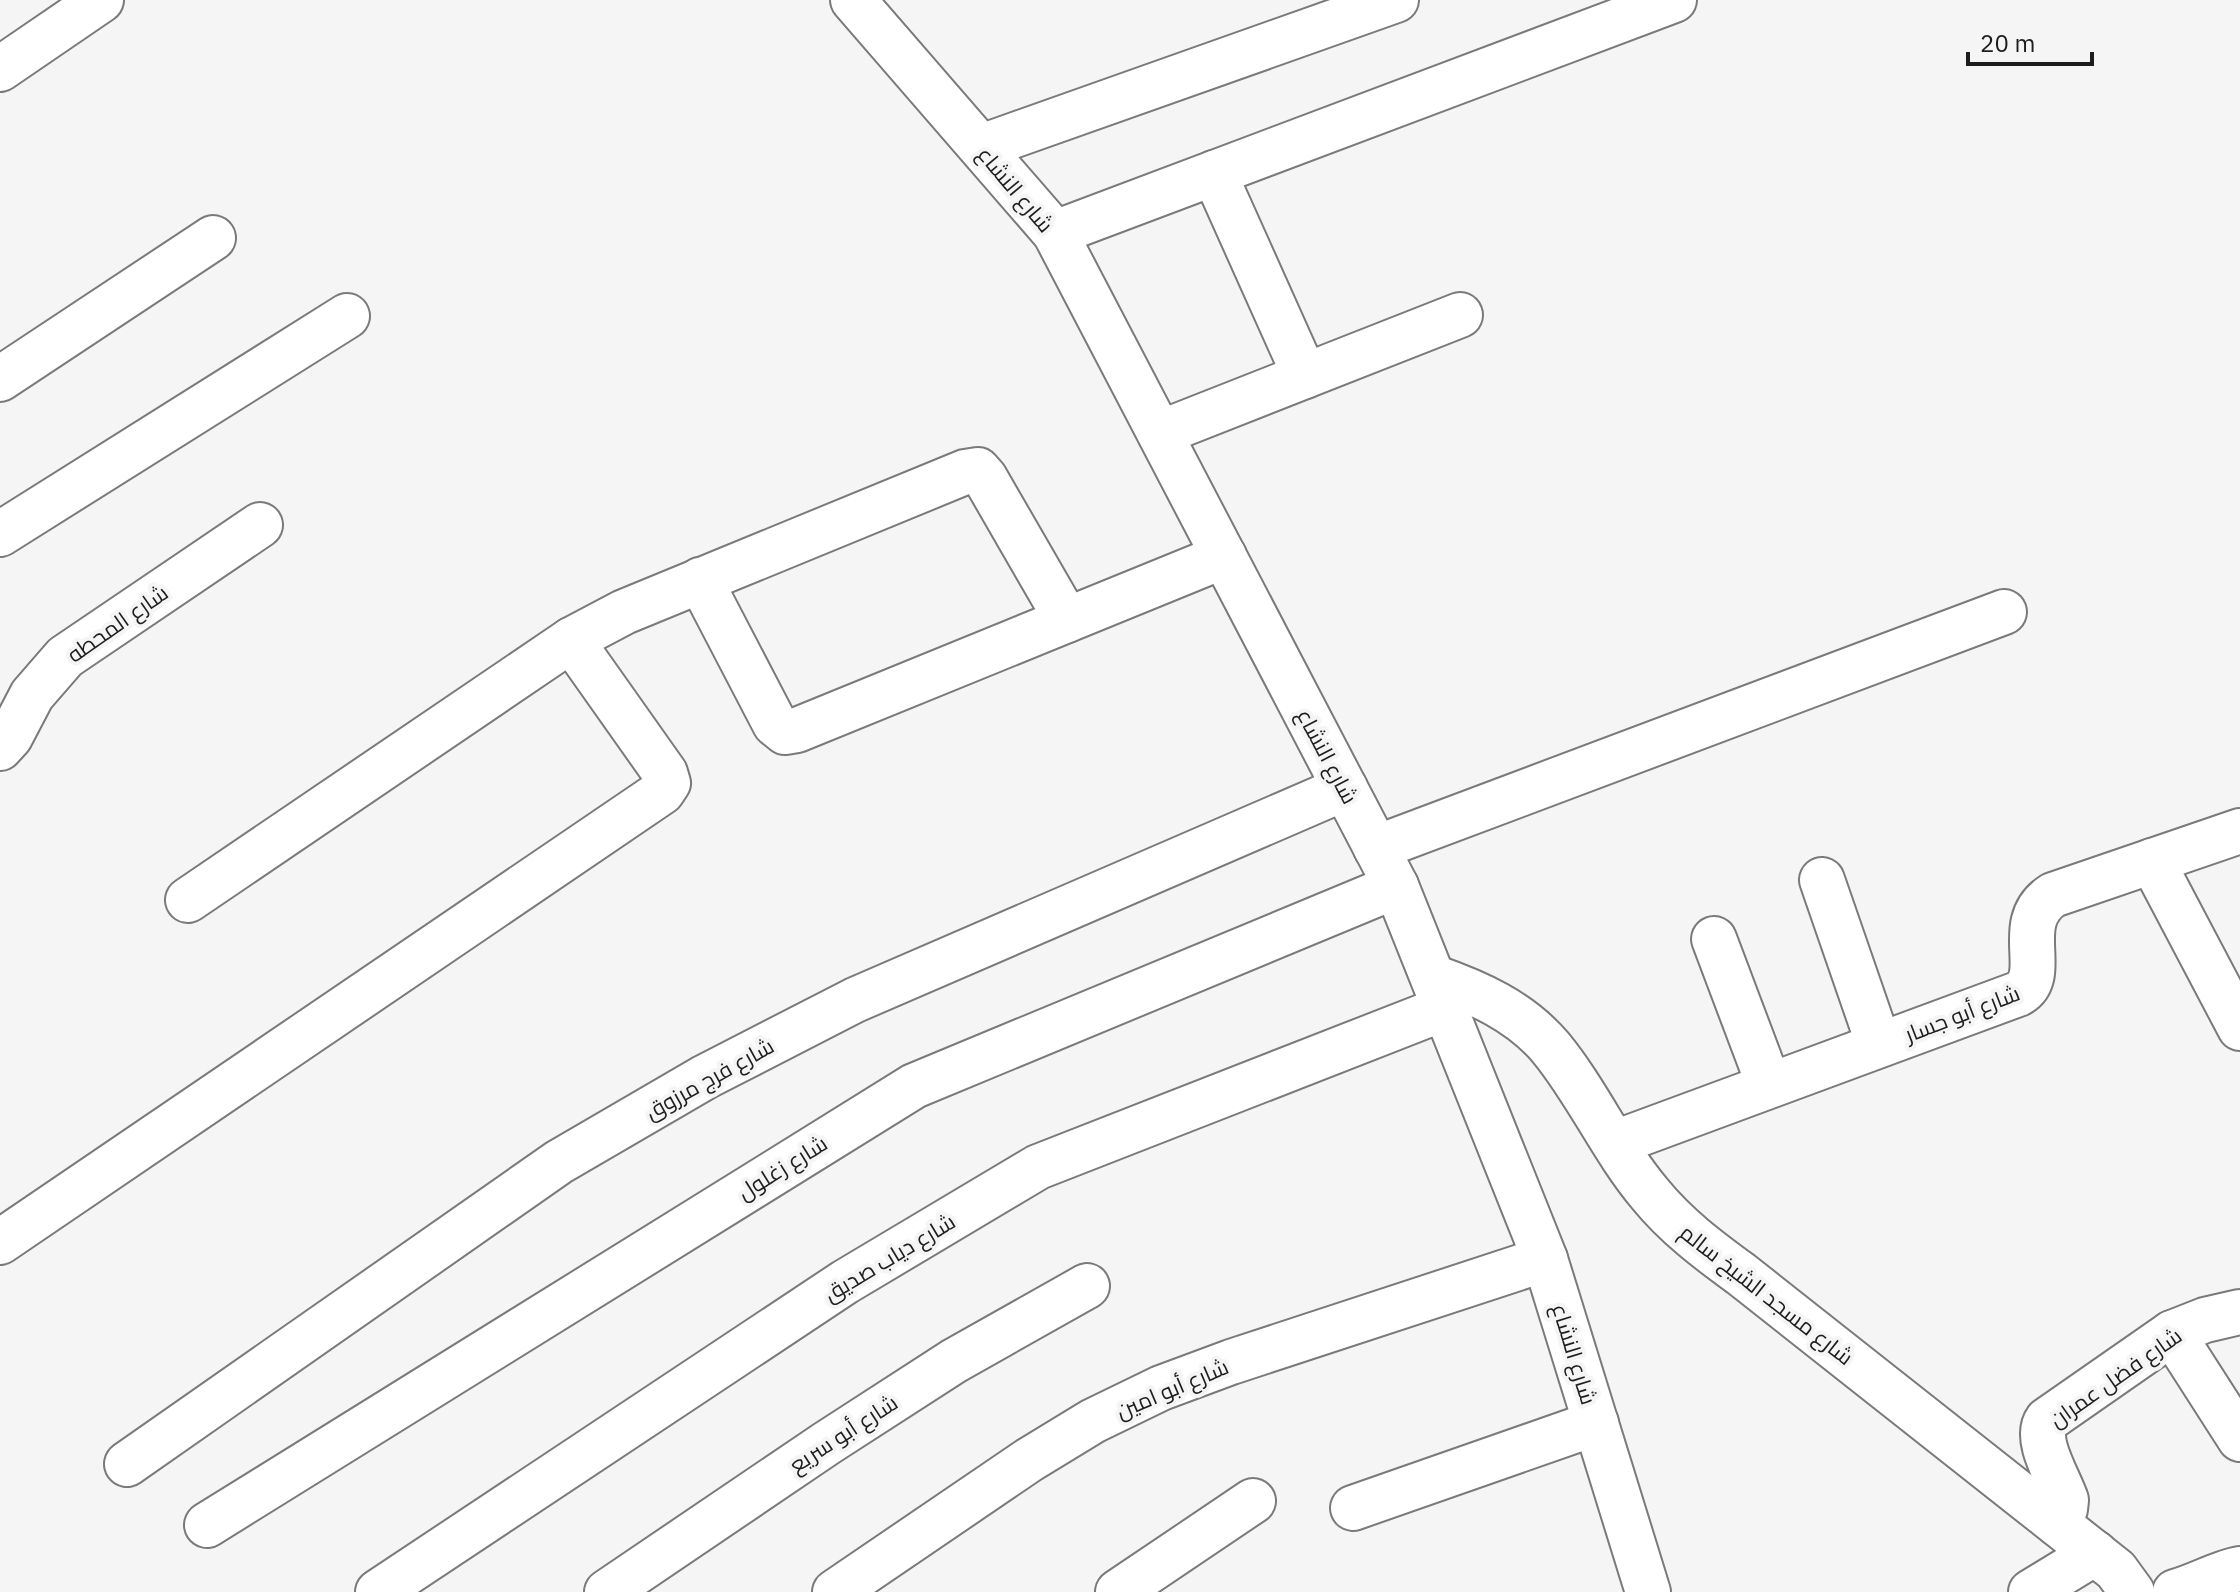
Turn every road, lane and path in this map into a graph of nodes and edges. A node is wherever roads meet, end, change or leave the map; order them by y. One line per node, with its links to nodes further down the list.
1 (101, 0): 5 (street)
2 (1396, 0): 6 (street)
3 (1674, 0): 7 (street)
4 (873, 4): 6 (street, شارع النشاع)
5 (0, 69)
6 (981, 147): 8 (street, شارع النشاع)
7 (1214, 173): 8 (street); 12 (street)
8 (1055, 233): 14 (street, شارع النشاع)
9 (213, 238): 13 (street)
10 (1460, 315): 12 (street)
11 (347, 316): 16 (street)
12 (1305, 376): 14 (street)
13 (0, 379)
14 (1160, 433): 17 (street, شارع النشاع)
15 (260, 525): 22 (street, شارع المحطه)
16 (0, 534)
17 (1224, 556): 20 (street); 23 (street, شارع النشاع)
18 (700, 580): 20 (street); 20 (street); 21 (street)
19 (2004, 612): 26 (street, شارع زغلول)
20 (1067, 620)
21 (571, 640): 28 (street); 35 (street)
22 (0, 748)
23 (1345, 788): 26 (street, شارع النشاع); 42 (street, شارع فرج مرزوق)
24 (2240, 831): 25 (street, شارع أبو جسار)
25 (2152, 861): 31 (street); 32 (street, شارع أبو جسار)
26 (1386, 867): 30 (street, شارع النشاع); 46 (street, شارع زغلول)
27 (1822, 880): 32 (street)
28 (188, 900)
29 (1714, 939): 33 (street)
30 (1439, 992): 34 (street, شارع مسجد الشيخ سالم); 36 (street, شارع النشاع); 49 (street, شارع دياب صديق)
31 (2240, 1028)
32 (1879, 1045): 33 (street, شارع أبو جسار)
33 (1769, 1085): 34 (street, شارع أبو جسار)
34 (1615, 1143): 45 (street, شارع مسجد الشيخ سالم)
35 (0, 1242)
36 (1545, 1259): 40 (street, شارع النشاع); 51 (street, شارع أبو امين)
37 (1087, 1286): 50 (street, شارع أبو سريع)
38 (2240, 1312): 39 (street, شارع فضل عمران)
39 (2172, 1333): 41 (street); 45 (street, شارع فضل عمران)
40 (1596, 1423): 44 (street); 53 (street, شارع النشاع)
41 (2240, 1439)
42 (127, 1464)
43 (1253, 1501): 52 (street)
44 (1353, 1508)
45 (2058, 1524): 47 (street, شارع مسجد الشيخ سالم)
46 (207, 1525)
47 (2095, 1553): 54 (street); 55 (street, شارع مسجد الشيخ سالم)
48 (2240, 1569): 56 (street)
49 (378, 1592)
50 (607, 1592)
51 (835, 1592)
52 (1118, 1592)
53 (1648, 1592)
54 (2031, 1592)
55 (2132, 1592)
56 (2175, 1592)

